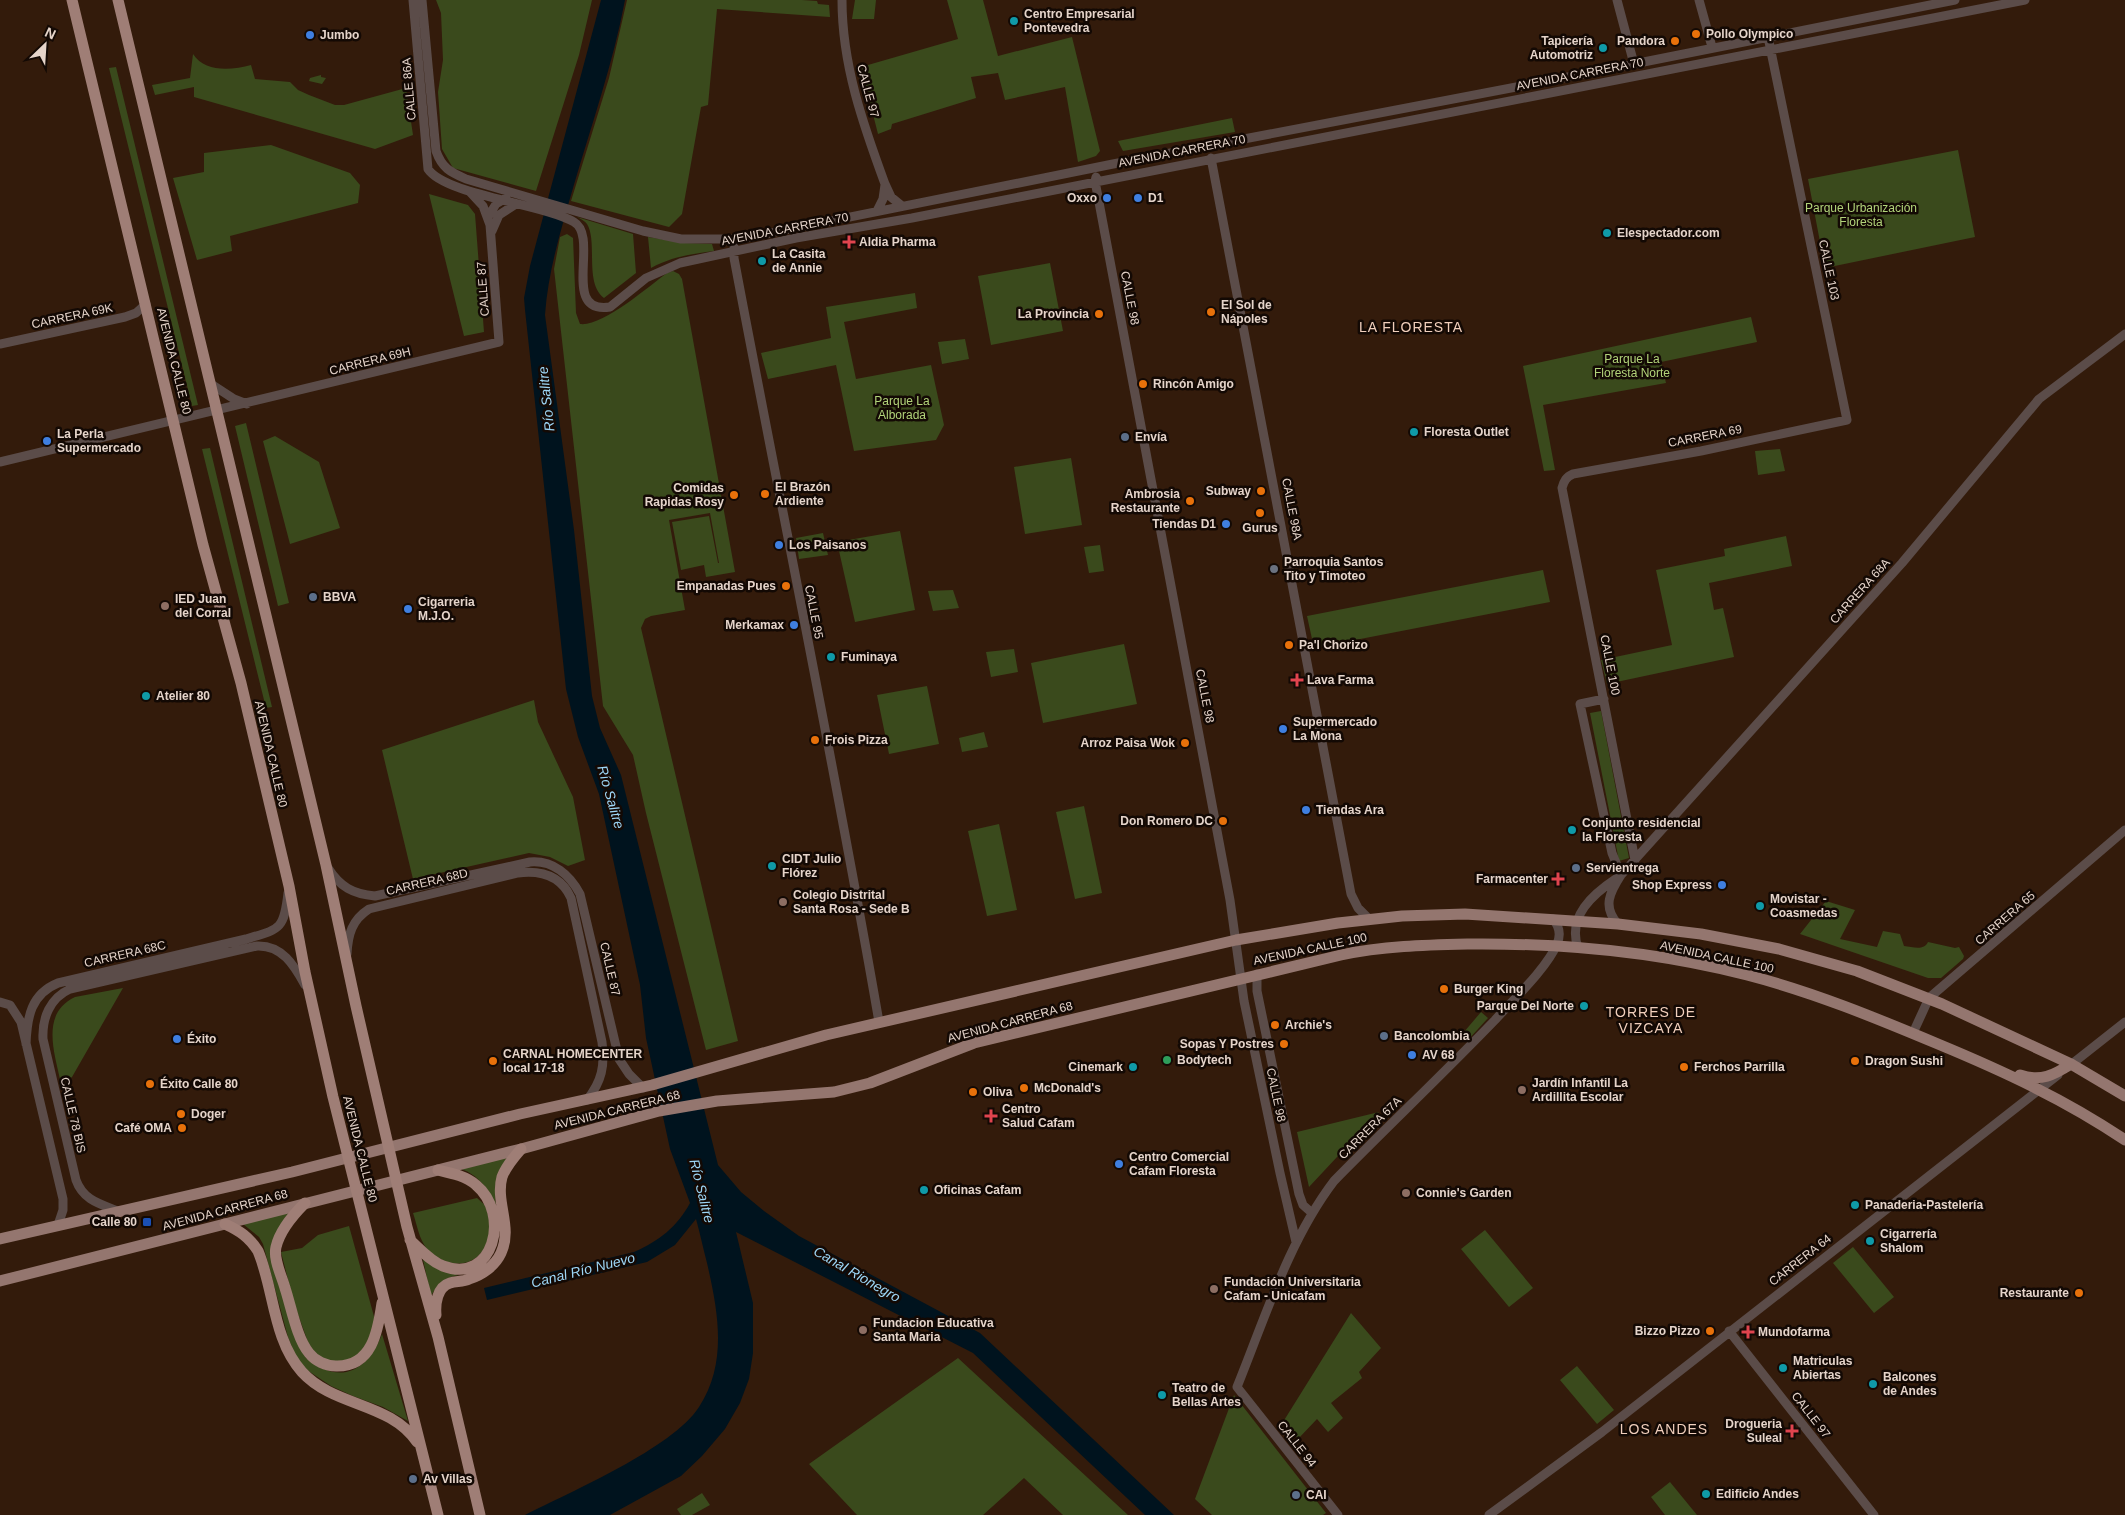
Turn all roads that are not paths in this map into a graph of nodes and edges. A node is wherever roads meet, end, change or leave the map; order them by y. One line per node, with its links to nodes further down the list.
1 (72, 0): 32 (highway, AVENIDA CALLE 80)
2 (118, 0): 36 (highway)
3 (413, 0): 19 (street, CALLE 86A)
4 (422, 0): 17 (street, CALLE 86A)
5 (842, 0): 21 (street, CALLE 97)
6 (1617, 0): 13 (street)
7 (1699, 0): 11 (street)
8 (1955, 0): 10 (street, AVENIDA CARRERA 70)
9 (2024, 0): 12 (street, AVENIDA CARRERA 70)
10 (1768, 37): 11 (street, AVENIDA CARRERA 70); 12 (street, CALLE 103)
11 (1712, 47): 13 (street, AVENIDA CARRERA 70)
12 (1771, 50): 15 (street, AVENIDA CARRERA 70); 40 (street, CALLE 103)
13 (1634, 64): 14 (street, AVENIDA CARRERA 70)
14 (1344, 120): 15 (street); 18 (street, AVENIDA CARRERA 70)
15 (1330, 135): 16 (street, AVENIDA CARRERA 70)
16 (1211, 158): 20 (street, AVENIDA CARRERA 70); 51 (street, CALLE 98A)
17 (440, 162): 24 (street, AVENIDA CARRERA 70)
18 (1113, 164): 20 (street); 26 (street, AVENIDA CARRERA 70)
19 (432, 175): 22 (street, AVENIDA CARRERA 70)
20 (1094, 181): 31 (street, AVENIDA CARRERA 70); 55 (street, CALLE 98)
21 (885, 184): 26 (street, CALLE 97); 27 (street)
22 (466, 189): 23 (street, AVENIDA CARRERA 70); 28 (street, CALLE 87)
23 (502, 200): 24 (street); 25 (street, AVENIDA CARRERA 70); 28 (street)
24 (529, 201): 25 (street, AVENIDA CARRERA 70); 30 (street, AVENIDA CARRERA 70); 31 (street, AVENIDA CARRERA 70)
25 (516, 204): 29 (street)
26 (902, 206): 27 (street, AVENIDA CARRERA 70)
27 (877, 211): 30 (street, AVENIDA CARRERA 70)
28 (488, 217): 29 (street, CALLE 87)
29 (491, 234): 34 (street, CALLE 87)
30 (741, 239): 31 (street)
31 (733, 252): 66 (street, CALLE 95)
32 (146, 304): 35 (street, CARRERA 69K); 39 (highway, AVENIDA CALLE 80)
33 (2125, 334): 45 (street, CARRERA 68A)
34 (499, 342): 37 (street, CARRERA 69H)
35 (0, 344)
36 (211, 384): 37 (street); 38 (highway)
37 (247, 404): 38 (street, CARRERA 69H)
38 (217, 411): 39 (street, CARRERA 69H); 47 (highway)
39 (174, 420): 41 (street, CARRERA 69H); 50 (highway, AVENIDA CALLE 80)
40 (1847, 420): 42 (street, CARRERA 69)
41 (0, 462)
42 (1568, 476): 43 (street, CALLE 100)
43 (1604, 700): 45 (street, CALLE 100); 48 (street)
44 (2125, 830): 63 (street, CARRERA 65)
45 (1635, 860): 48 (street, CARRERA 68A)
46 (546, 863): 47 (street, CARRERA 68D); 72 (street, CALLE 87)
47 (326, 865): 59 (highway)
48 (1621, 875): 53 (street, CARRERA 68A); 54 (street, CARRERA 68A)
49 (552, 876): 59 (street, CARRERA 68D); 75 (street, CALLE 87)
50 (289, 886): 56 (street, CARRERA 68C); 62 (highway, AVENIDA CALLE 80)
51 (1368, 919): 52 (main road, AVENIDA CALLE 100); 55 (main road, AVENIDA CALLE 100)
52 (1553, 919): 53 (main road, AVENIDA CALLE 100); 57 (street)
53 (1576, 920): 54 (main road, AVENIDA CALLE 100); 58 (street)
54 (1618, 924): 63 (main road, AVENIDA CALLE 100)
55 (1236, 940): 61 (street, CALLE 98); 66 (main road, AVENIDA CARRERA 68)
56 (241, 944): 62 (street, CARRERA 68C); 65 (street, CARRERA 68C); 70 (street, CARRERA 68C)
57 (1556, 947): 58 (main road, AVENIDA CALLE 100); 60 (main road, AVENIDA CALLE 100); 81 (street, CARRERA 67A)
58 (1578, 948): 68 (main road, AVENIDA CALLE 100)
59 (347, 964): 85 (highway)
60 (1257, 974): 61 (main road, AVENIDA CALLE 100); 81 (street, CALLE 98)
61 (1241, 978): 77 (main road, AVENIDA CARRERA 68); 86 (street, CALLE 98)
62 (310, 994): 88 (highway, AVENIDA CALLE 80)
63 (1929, 998): 68 (street, CARRERA 65); 71 (main road, AVENIDA CALLE 100)
64 (0, 1002): 70 (street)
65 (52, 1002): 80 (street, CALLE 78 BIS)
66 (879, 1022): 72 (main road, AVENIDA CARRERA 68)
67 (2125, 1022): 71 (street, CARRERA 64)
68 (1913, 1033): 69 (main road, AVENIDA CALLE 100)
69 (1929, 1040): 71 (main road); 73 (main road, AVENIDA CALLE 100)
70 (26, 1044): 83 (street)
71 (2071, 1064): 73 (street, CARRERA 64); 74 (main road, AVENIDA CALLE 100)
72 (647, 1087): 75 (main road, AVENIDA CARRERA 68)
73 (2040, 1090): 76 (main road, AVENIDA CALLE 100); 89 (street, CARRERA 64)
74 (2125, 1096)
75 (587, 1100): 80 (main road, AVENIDA CARRERA 68)
76 (2125, 1140)
77 (521, 1148): 78 (main road, AVENIDA CARRERA 68); 90 (highway)
78 (438, 1170): 79 (main road, AVENIDA CARRERA 68); 85 (highway)
79 (305, 1203): 82 (main road, AVENIDA CARRERA 68); 88 (highway)
80 (118, 1212): 83 (main road, AVENIDA CARRERA 68)
81 (1312, 1213): 86 (street, CARRERA 67A)
82 (225, 1224): 87 (main road, AVENIDA CARRERA 68); 92 (highway)
83 (58, 1225): 84 (main road, AVENIDA CARRERA 68)
84 (0, 1239)
85 (410, 1240): 90 (highway)
86 (1296, 1242): 91 (street, CARRERA 67A)
87 (0, 1280)
88 (383, 1298): 92 (highway, AVENIDA CALLE 80)
89 (1729, 1331): 96 (street, CARRERA 64); 97 (street, CALLE 97)
90 (438, 1337): 94 (highway)
91 (1237, 1387): 95 (street, CALLE 94)
92 (422, 1449): 93 (highway, AVENIDA CALLE 80)
93 (438, 1515)
94 (480, 1515)
95 (1338, 1515)
96 (1489, 1515)
97 (1874, 1515)

